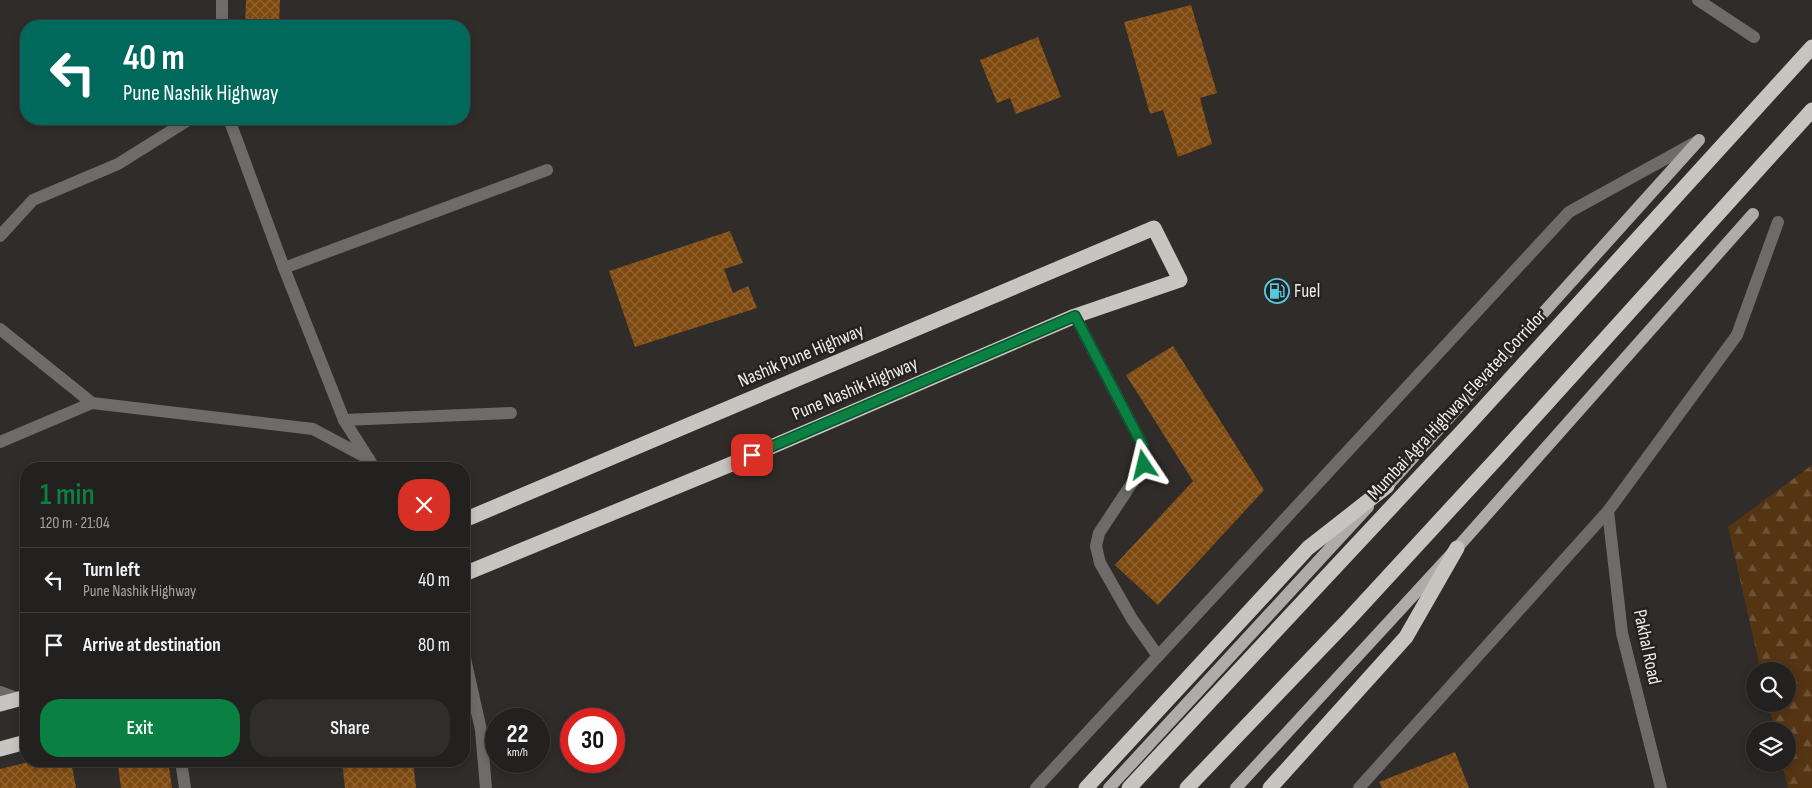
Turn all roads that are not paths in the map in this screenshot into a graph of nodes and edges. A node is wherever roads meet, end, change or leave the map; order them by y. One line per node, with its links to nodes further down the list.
1 (222, 0): 3 (street)
2 (1698, 0): 4 (street)
3 (222, 20)
4 (1754, 37)
5 (1812, 47): 43 (highway, Mumbai Agra Highway Elevated Corridor)
6 (1812, 110): 44 (highway)
7 (180, 125): 14 (street)
8 (231, 125): 15 (street)
9 (1699, 140): 24 (main road); 29 (street)
10 (546, 170): 15 (street)
11 (1753, 214): 27 (main road)
12 (1778, 222): 25 (street)
13 (1154, 228): 16 (highway, Pune Nashik Highway); 26 (highway, Nashik Pune Highway)
14 (0, 236)
15 (284, 268): 20 (street)
16 (1075, 316): 28 (highway, Pune Nashik Highway); 29 (street)
17 (0, 329): 18 (street)
18 (92, 403): 21 (street); 22 (street)
19 (511, 414): 20 (street)
20 (344, 420): 23 (street)
21 (0, 442)
22 (369, 462)
23 (371, 462)
24 (1387, 486): 41 (highway); 42 (main road)
25 (1608, 511): 47 (street); 48 (street, Pakhal Road)
26 (470, 517)
27 (1456, 548): 45 (main road); 46 (highway)
28 (470, 572)
29 (1158, 656): 40 (street)
30 (470, 681): 39 (street)
31 (0, 692): 32 (street)
32 (20, 697)
33 (20, 699): 34 (highway)
34 (0, 704)
35 (20, 744): 36 (highway)
36 (0, 749)
37 (182, 767): 38 (street)
38 (185, 788)
39 (486, 788)
40 (1036, 788)
41 (1086, 788)
42 (1109, 788)
43 (1128, 788)
44 (1187, 788)
45 (1236, 788)
46 (1270, 788)
47 (1359, 788)
48 (1661, 788)

